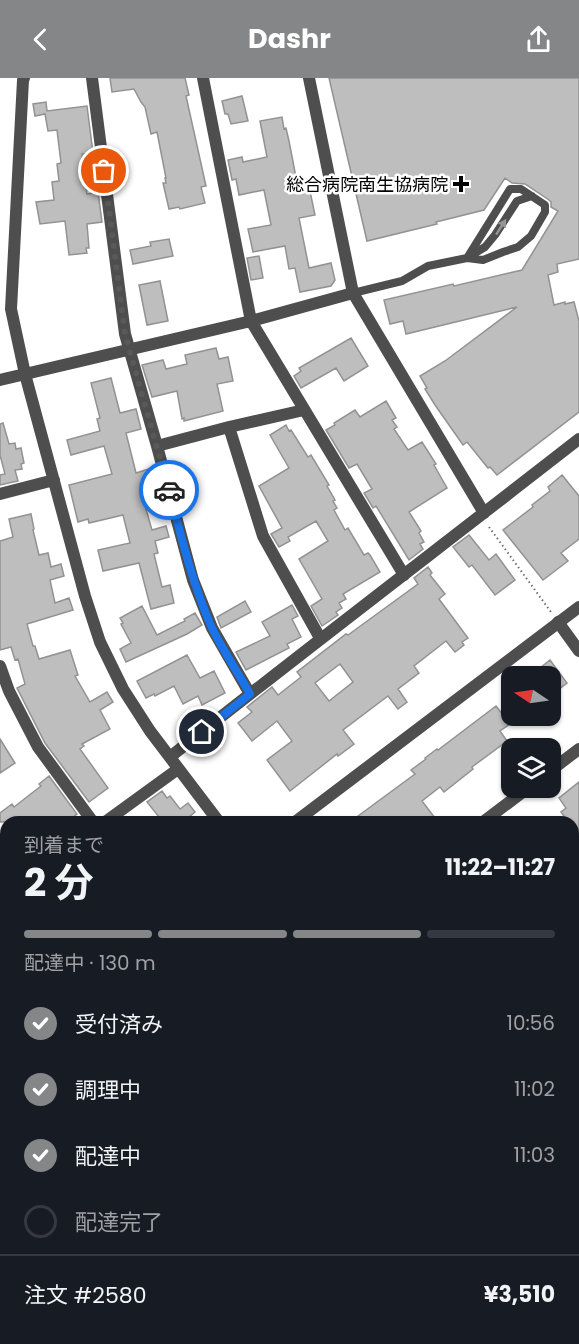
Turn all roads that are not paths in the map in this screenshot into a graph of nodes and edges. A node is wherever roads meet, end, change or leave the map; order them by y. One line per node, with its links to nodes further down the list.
1 (24, 78): 10 (street)
2 (92, 78): 9 (street)
3 (202, 78): 8 (street)
4 (309, 78): 7 (street)
5 (532, 196): 6 (lane, one-way to 5); 6 (lane); 6 (lane)
6 (467, 258): 7 (lane)
7 (353, 293): 8 (street); 18 (street)
8 (251, 321): 9 (street); 12 (street)
9 (129, 350): 10 (street); 15 (street)
10 (25, 374): 11 (street); 16 (street)
11 (0, 380)
12 (304, 410): 13 (street); 19 (street)
13 (229, 427): 15 (street); 22 (street)
14 (579, 439): 18 (street)
15 (157, 447): 25 (street)
16 (54, 480): 17 (street); 27 (street)
17 (0, 494)
18 (484, 513): 19 (street)
19 (404, 575): 22 (street)
20 (579, 607): 21 (street)
21 (558, 622): 23 (street); 34 (street)
22 (320, 638): 25 (street)
23 (579, 651)
24 (0, 666): 31 (street)
25 (250, 694): 27 (street)
26 (579, 749): 28 (street)
27 (170, 757): 29 (street)
28 (561, 763)
29 (178, 769): 32 (street); 33 (street)
30 (515, 798): 35 (street)
31 (89, 816)
32 (113, 816)
33 (214, 816)
34 (303, 816)
35 (491, 816)

